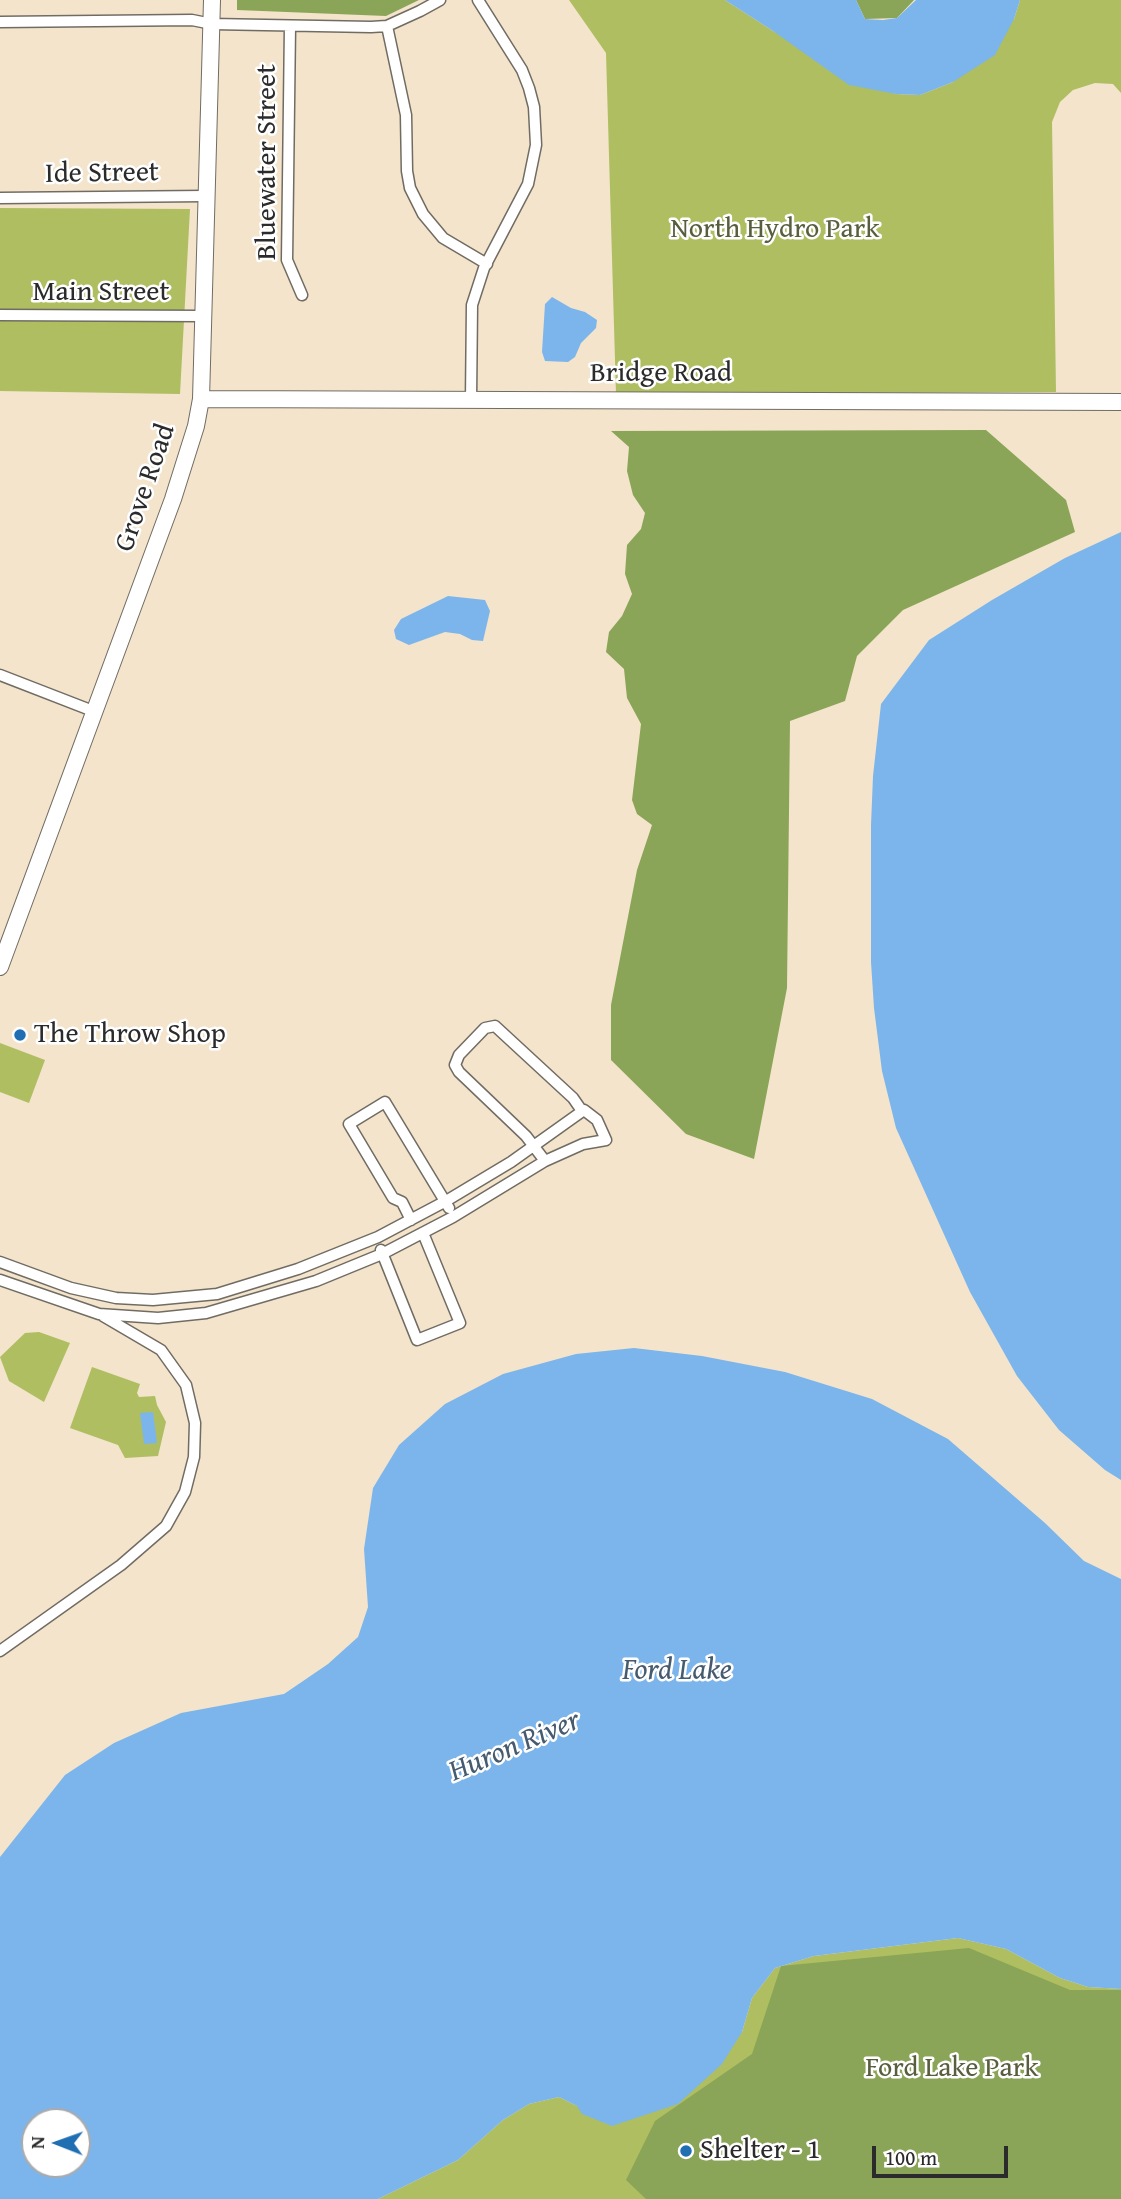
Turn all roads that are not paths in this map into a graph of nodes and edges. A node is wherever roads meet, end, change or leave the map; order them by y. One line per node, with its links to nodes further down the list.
1 (212, 0): 5 (main road, Grove Road)
2 (440, 0): 7 (street)
3 (478, 0): 10 (street)
4 (0, 22): 5 (street)
5 (212, 24): 6 (street); 8 (main road, Grove Road)
6 (290, 26): 7 (street); 11 (street, Bluewater Street)
7 (387, 26): 10 (street)
8 (205, 196): 9 (street, Ide Street); 13 (main road, Grove Road)
9 (0, 198)
10 (487, 264): 15 (street)
11 (302, 295)
12 (0, 315): 13 (street, Main Street)
13 (202, 316): 14 (main road, Grove Road)
14 (201, 399): 15 (main road, Bridge Road); 18 (main road, Grove Road)
15 (471, 400): 16 (main road, Bridge Road)
16 (1121, 402)
17 (0, 674): 18 (street)
18 (93, 711): 19 (main road, Grove Road)
19 (7, 926): 20 (main road, Grove Road)
20 (0, 967)
21 (582, 1111): 22 (street); 22 (street); 23 (street)
22 (535, 1146): 23 (street); 24 (street)
23 (545, 1161): 25 (street)
24 (446, 1201): 25 (street); 26 (street); 26 (street)
25 (453, 1217): 27 (street)
26 (411, 1220): 28 (street)
27 (424, 1233): 29 (street); 29 (street)
28 (378, 1237): 29 (street); 33 (street)
29 (382, 1254): 37 (street)
30 (3, 1263): 31 (street); 35 (street)
31 (0, 1278): 34 (street)
32 (0, 1285): 34 (street)
33 (248, 1285): 36 (street); 37 (street)
34 (17, 1286): 38 (street)
35 (71, 1288): 36 (street); 38 (street)
36 (153, 1300): 40 (street)
37 (252, 1301): 40 (street)
38 (67, 1303): 39 (street)
39 (99, 1314): 40 (street); 41 (street)
40 (158, 1318)
41 (0, 1651)

